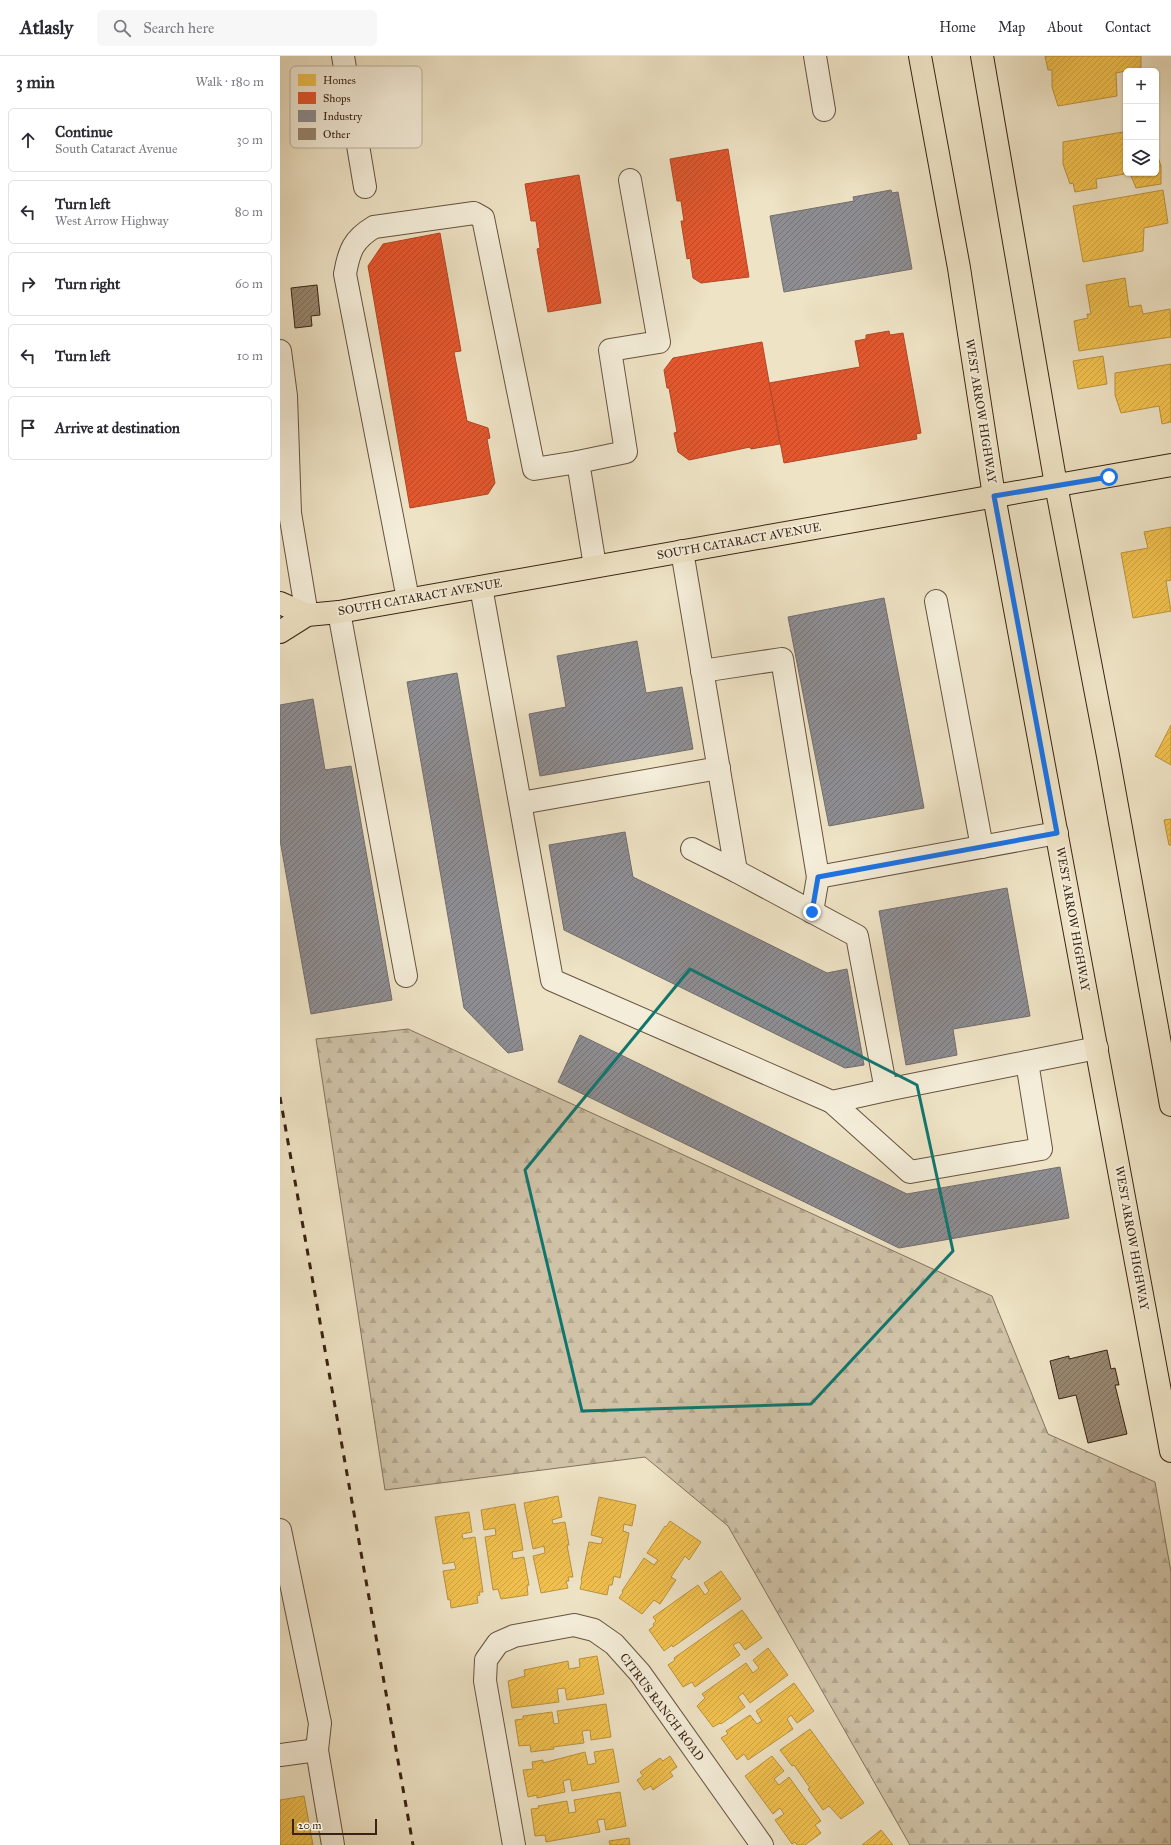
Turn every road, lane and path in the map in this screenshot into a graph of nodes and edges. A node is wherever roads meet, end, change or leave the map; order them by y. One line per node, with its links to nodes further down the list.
1 (342, 56): 5 (lane)
2 (815, 56): 6 (lane)
3 (920, 56): 14 (main road, WEST ARROW HIGHWAY)
4 (982, 56): 13 (main road)
5 (344, 66)
6 (824, 110)
7 (358, 148): 9 (lane)
8 (630, 180): 11 (lane)
9 (365, 187)
10 (280, 351): 22 (lane)
11 (578, 462): 16 (lane); 18 (lane)
12 (1171, 465): 13 (main road, SOUTH CATARACT AVENUE)
13 (1056, 485): 14 (main road, SOUTH CATARACT AVENUE); 38 (main road)
14 (994, 496): 15 (main road, SOUTH CATARACT AVENUE); 27 (main road, WEST ARROW HIGHWAY)
15 (682, 551): 16 (main road, SOUTH CATARACT AVENUE); 24 (lane)
16 (595, 566): 17 (main road, SOUTH CATARACT AVENUE)
17 (481, 587): 18 (main road, SOUTH CATARACT AVENUE); 26 (lane)
18 (408, 600): 21 (main road, SOUTH CATARACT AVENUE)
19 (936, 601): 28 (lane)
20 (280, 603): 22 (main road, SOUTH CATARACT AVENUE)
21 (339, 612): 22 (main road, SOUTH CATARACT AVENUE); 33 (lane)
22 (307, 615): 23 (main road, SOUTH CATARACT AVENUE)
23 (280, 632)
24 (702, 672): 25 (lane); 31 (lane)
25 (718, 768): 26 (lane); 30 (lane)
26 (521, 803): 37 (lane)
27 (1057, 833): 28 (lane); 34 (main road, WEST ARROW HIGHWAY)
28 (982, 847): 31 (lane)
29 (692, 849): 30 (lane)
30 (736, 871): 32 (lane)
31 (818, 877): 32 (lane)
32 (812, 912): 36 (lane)
33 (406, 976)
34 (1097, 1048): 35 (lane); 39 (main road, WEST ARROW HIGHWAY)
35 (1026, 1062): 36 (lane); 37 (lane)
36 (886, 1090): 37 (lane)
37 (832, 1102)
38 (1171, 1105)
39 (1171, 1451)
40 (280, 1530): 41 (lane)
41 (317, 1750): 42 (lane); 43 (lane)
42 (280, 1755)
43 (333, 1845)
44 (514, 1845): 45 (lane, CITRUS RANCH ROAD)
45 (762, 1845)

